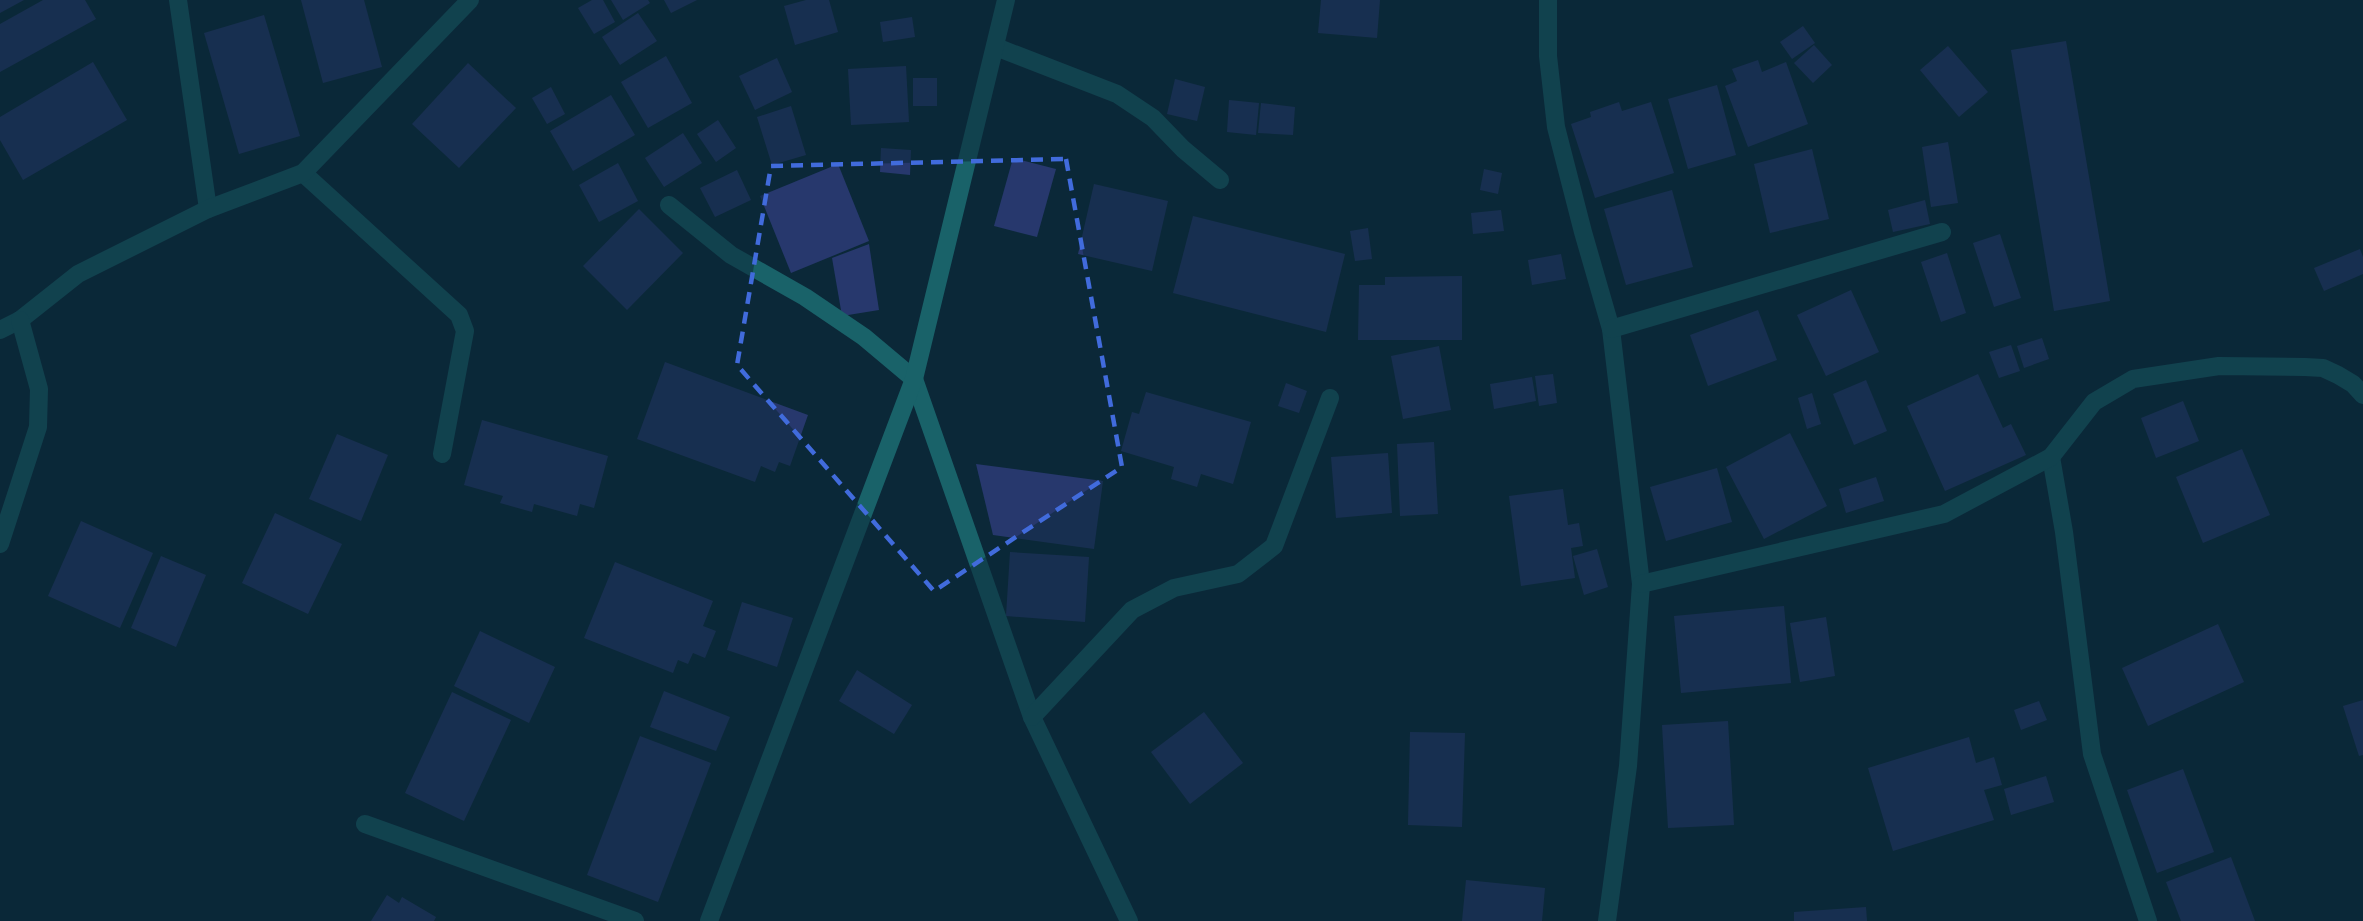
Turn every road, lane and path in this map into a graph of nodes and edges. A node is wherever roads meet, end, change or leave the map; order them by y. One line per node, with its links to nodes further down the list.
1 (177, 0): 9 (street)
2 (470, 0): 6 (street)
3 (1006, 0): 5 (street)
4 (1548, 0): 12 (street)
5 (996, 47): 7 (street); 14 (street)
6 (303, 173): 9 (street); 17 (street)
7 (1220, 180)
8 (669, 205): 14 (street)
9 (208, 209): 11 (street)
10 (1942, 232): 12 (street)
11 (20, 320): 13 (street); 19 (street)
12 (1611, 329): 20 (street)
13 (0, 330)
14 (914, 379): 21 (street); 24 (street)
15 (2363, 395): 18 (street)
16 (1330, 398): 21 (street)
17 (442, 454)
18 (2051, 457): 20 (street); 27 (street)
19 (0, 544)
20 (1641, 584): 26 (street)
21 (1032, 717): 25 (street)
22 (365, 824): 23 (street)
23 (634, 921)
24 (709, 921)
25 (1129, 921)
26 (1607, 921)
27 (2148, 921)

